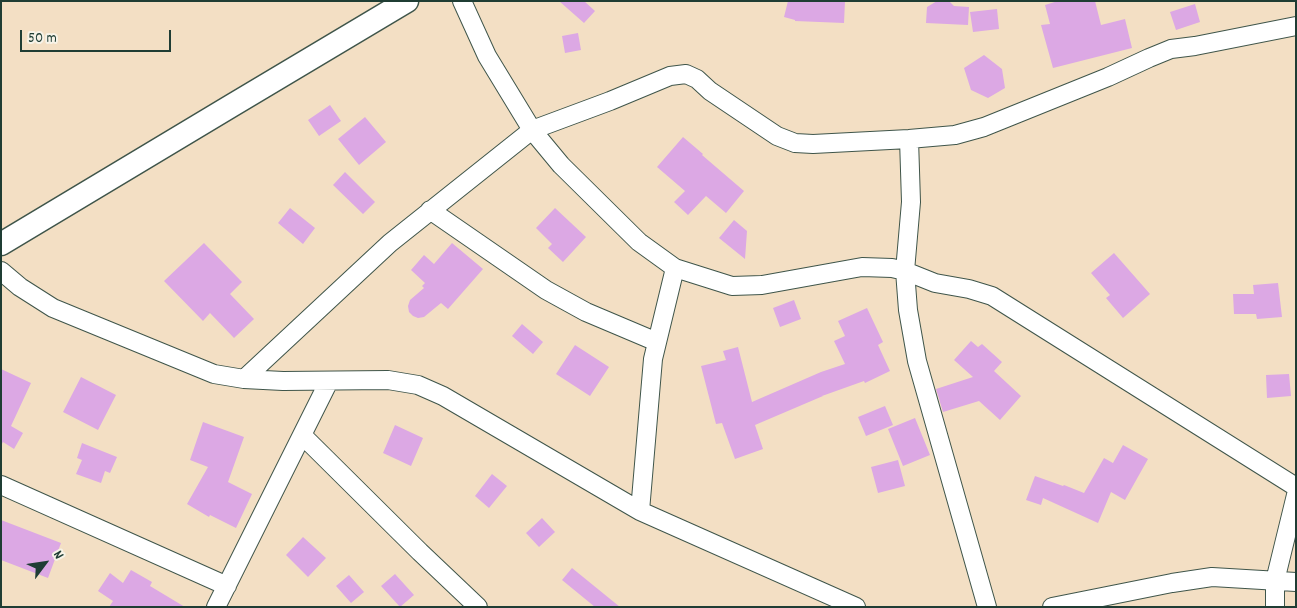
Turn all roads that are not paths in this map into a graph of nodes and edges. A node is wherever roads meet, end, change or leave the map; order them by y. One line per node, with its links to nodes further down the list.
1 (407, 1): 7 (street)
2 (462, 1): 4 (street)
3 (1296, 26): 5 (street)
4 (532, 130): 5 (street); 6 (street); 8 (street)
5 (909, 139): 10 (street)
6 (430, 210): 11 (street); 12 (street)
7 (1, 244)
8 (675, 268): 10 (street); 11 (street)
9 (1, 271): 12 (street)
10 (905, 271): 16 (street); 25 (street)
11 (657, 342): 18 (street)
12 (244, 379): 13 (street)
13 (329, 381): 14 (street); 18 (street)
14 (302, 435): 21 (street); 23 (street)
15 (1, 485): 21 (street)
16 (1296, 487)
17 (1296, 495): 19 (street)
18 (640, 511): 24 (street)
19 (1275, 581): 20 (street); 26 (street); 27 (street)
20 (1296, 582)
21 (227, 586): 22 (street)
22 (216, 607)
23 (478, 607)
24 (856, 607)
25 (988, 607)
26 (1052, 607)
27 (1275, 607)

